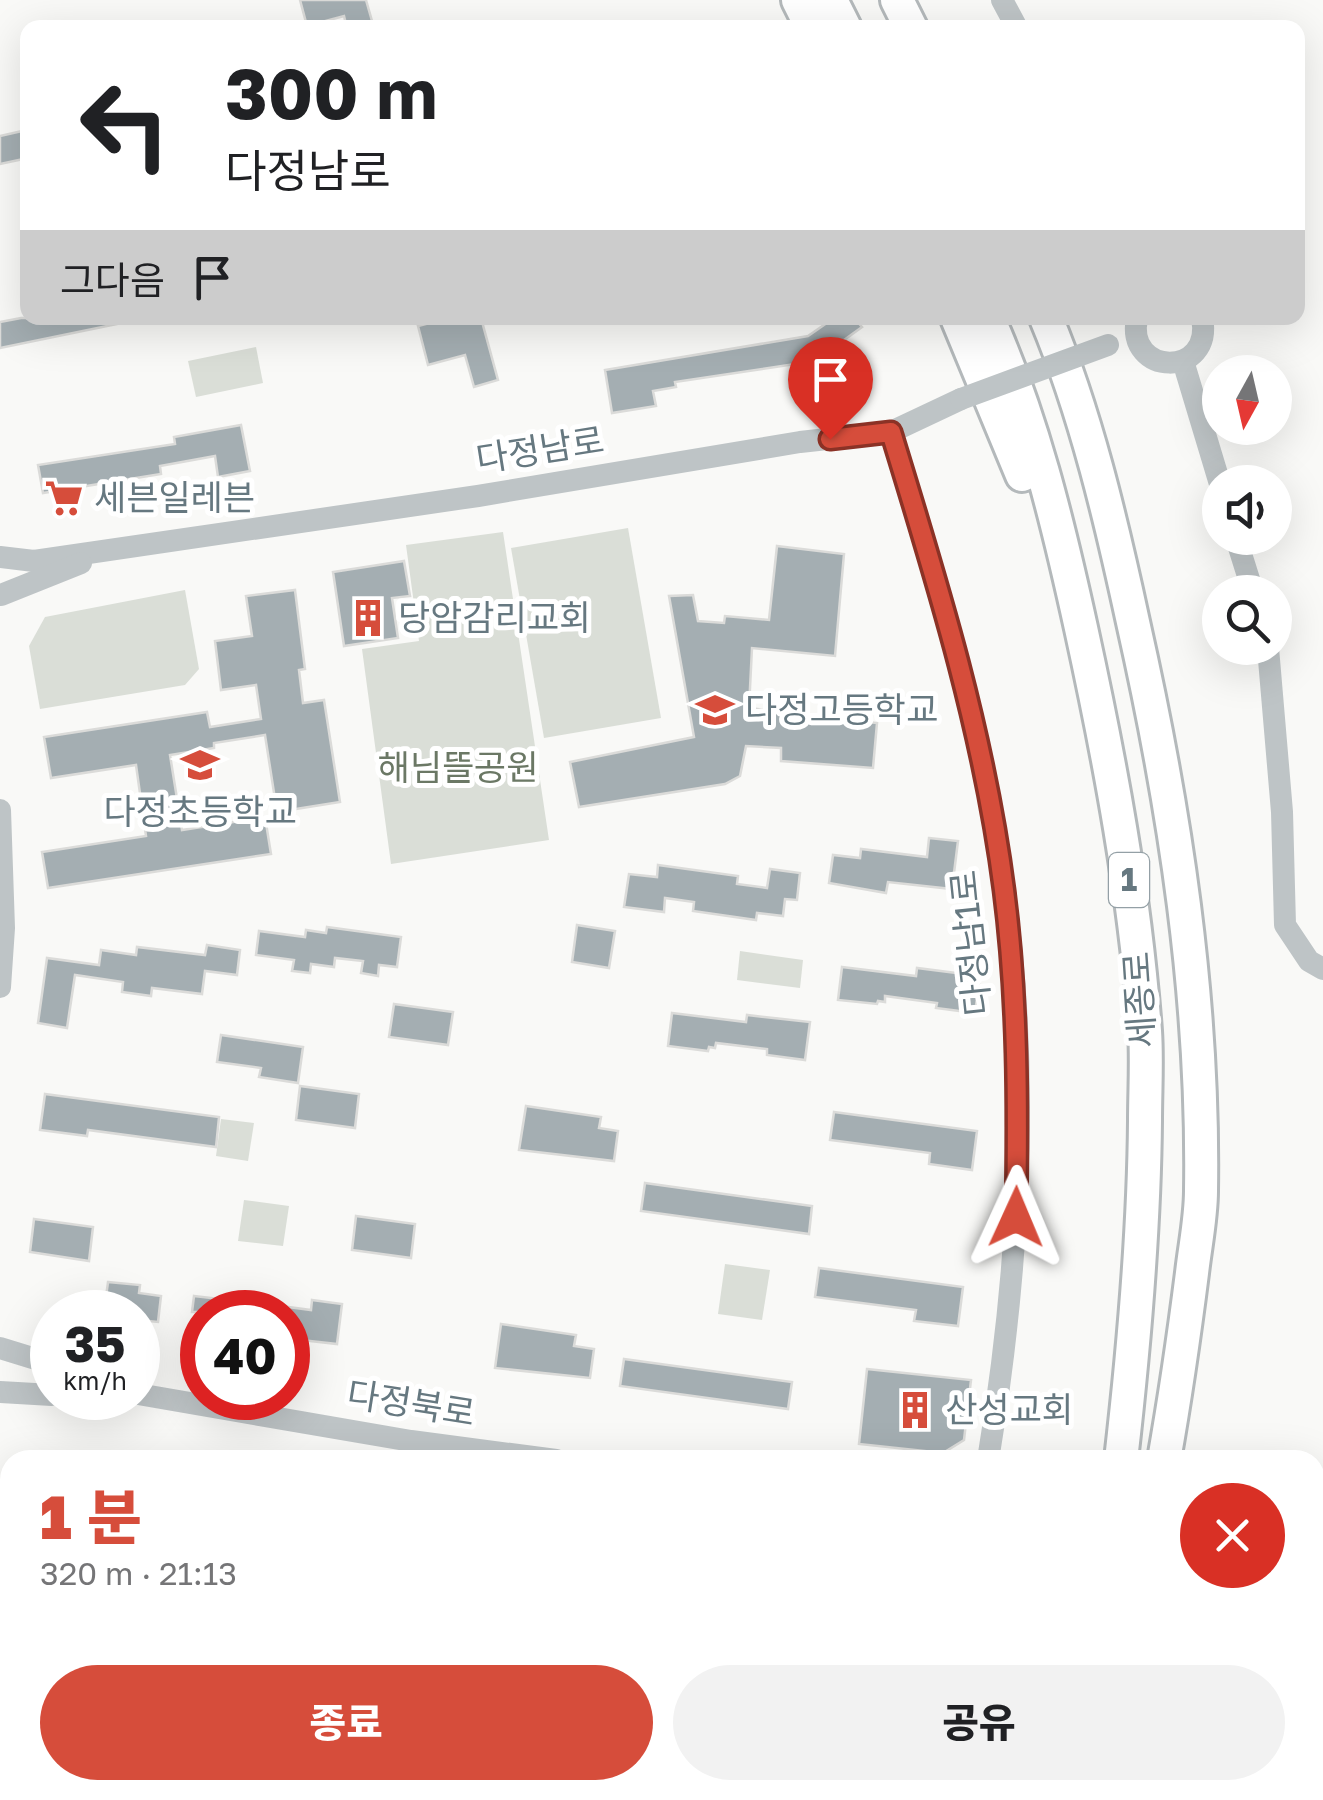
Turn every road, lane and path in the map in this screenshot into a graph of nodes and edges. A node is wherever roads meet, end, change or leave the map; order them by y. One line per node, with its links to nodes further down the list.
1 (960, 325): 13 (highway)
2 (991, 325): 13 (highway, 세종로 / 1)
3 (1049, 325): 15 (highway, 세종로 / 1)
4 (1065, 325): 15 (highway)
5 (1202, 325): 7 (street)
6 (1136, 328): 7 (street); 8 (street, 다정남로, bridge)
7 (1182, 361): 9 (street)
8 (891, 432): 10 (street, 다정남로); 27 (street, 다정남1로)
9 (1214, 465)
10 (123, 547): 11 (street); 12 (street)
11 (0, 558): 12 (street)
12 (0, 596)
13 (1084, 643): 28 (highway, 세종로 / 1)
14 (1269, 665): 17 (street)
15 (1155, 721): 21 (highway, 세종로 / 1)
16 (0, 810): 18 (street)
17 (1323, 969)
18 (0, 987)
19 (0, 1349): 20 (street); 22 (street)
20 (30, 1358)
21 (1181, 1359): 29 (highway, 세종로 / 1); 30 (highway)
22 (0, 1383)
23 (0, 1392): 24 (street)
24 (30, 1394)
25 (160, 1398): 26 (street, 다정북로)
26 (478, 1450)
27 (989, 1450)
28 (1122, 1450)
29 (1166, 1450)
30 (1176, 1450)

